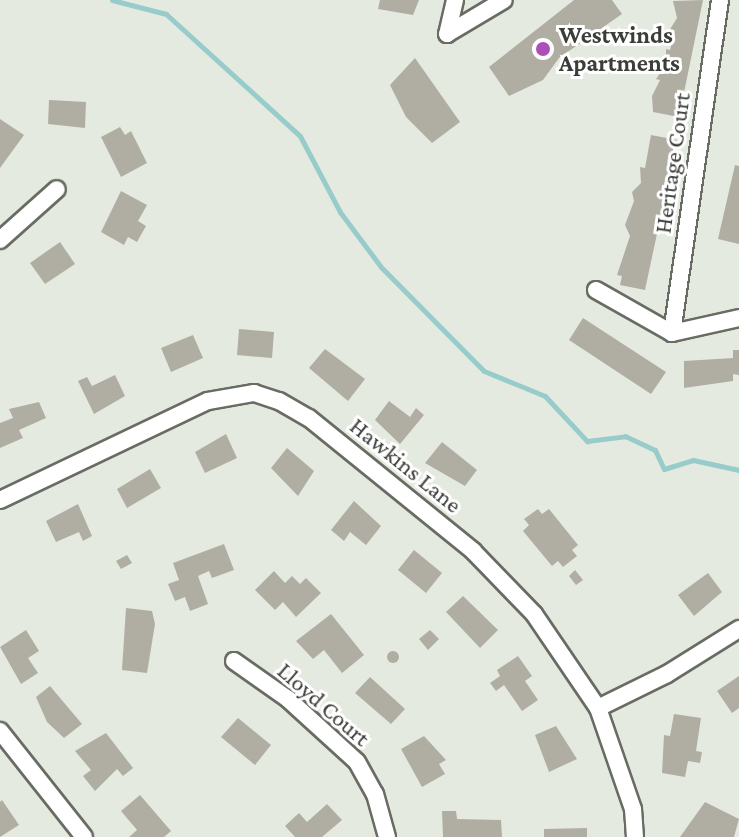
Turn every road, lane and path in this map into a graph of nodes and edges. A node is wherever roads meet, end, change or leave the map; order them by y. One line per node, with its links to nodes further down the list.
1 (455, 0): 2 (street)
2 (504, 0)
3 (720, 0): 8 (street, Heritage Court)
4 (57, 189): 5 (street)
5 (0, 240)
6 (596, 290): 8 (street)
7 (739, 318): 8 (street)
8 (672, 333)
9 (0, 500): 12 (street, Hawkins Lane)
10 (739, 629): 12 (street)
11 (234, 661): 15 (street, Lloyd Court)
12 (598, 708): 16 (street, Hawkins Lane)
13 (0, 731): 14 (street)
14 (84, 837)
15 (387, 837)
16 (635, 837)

